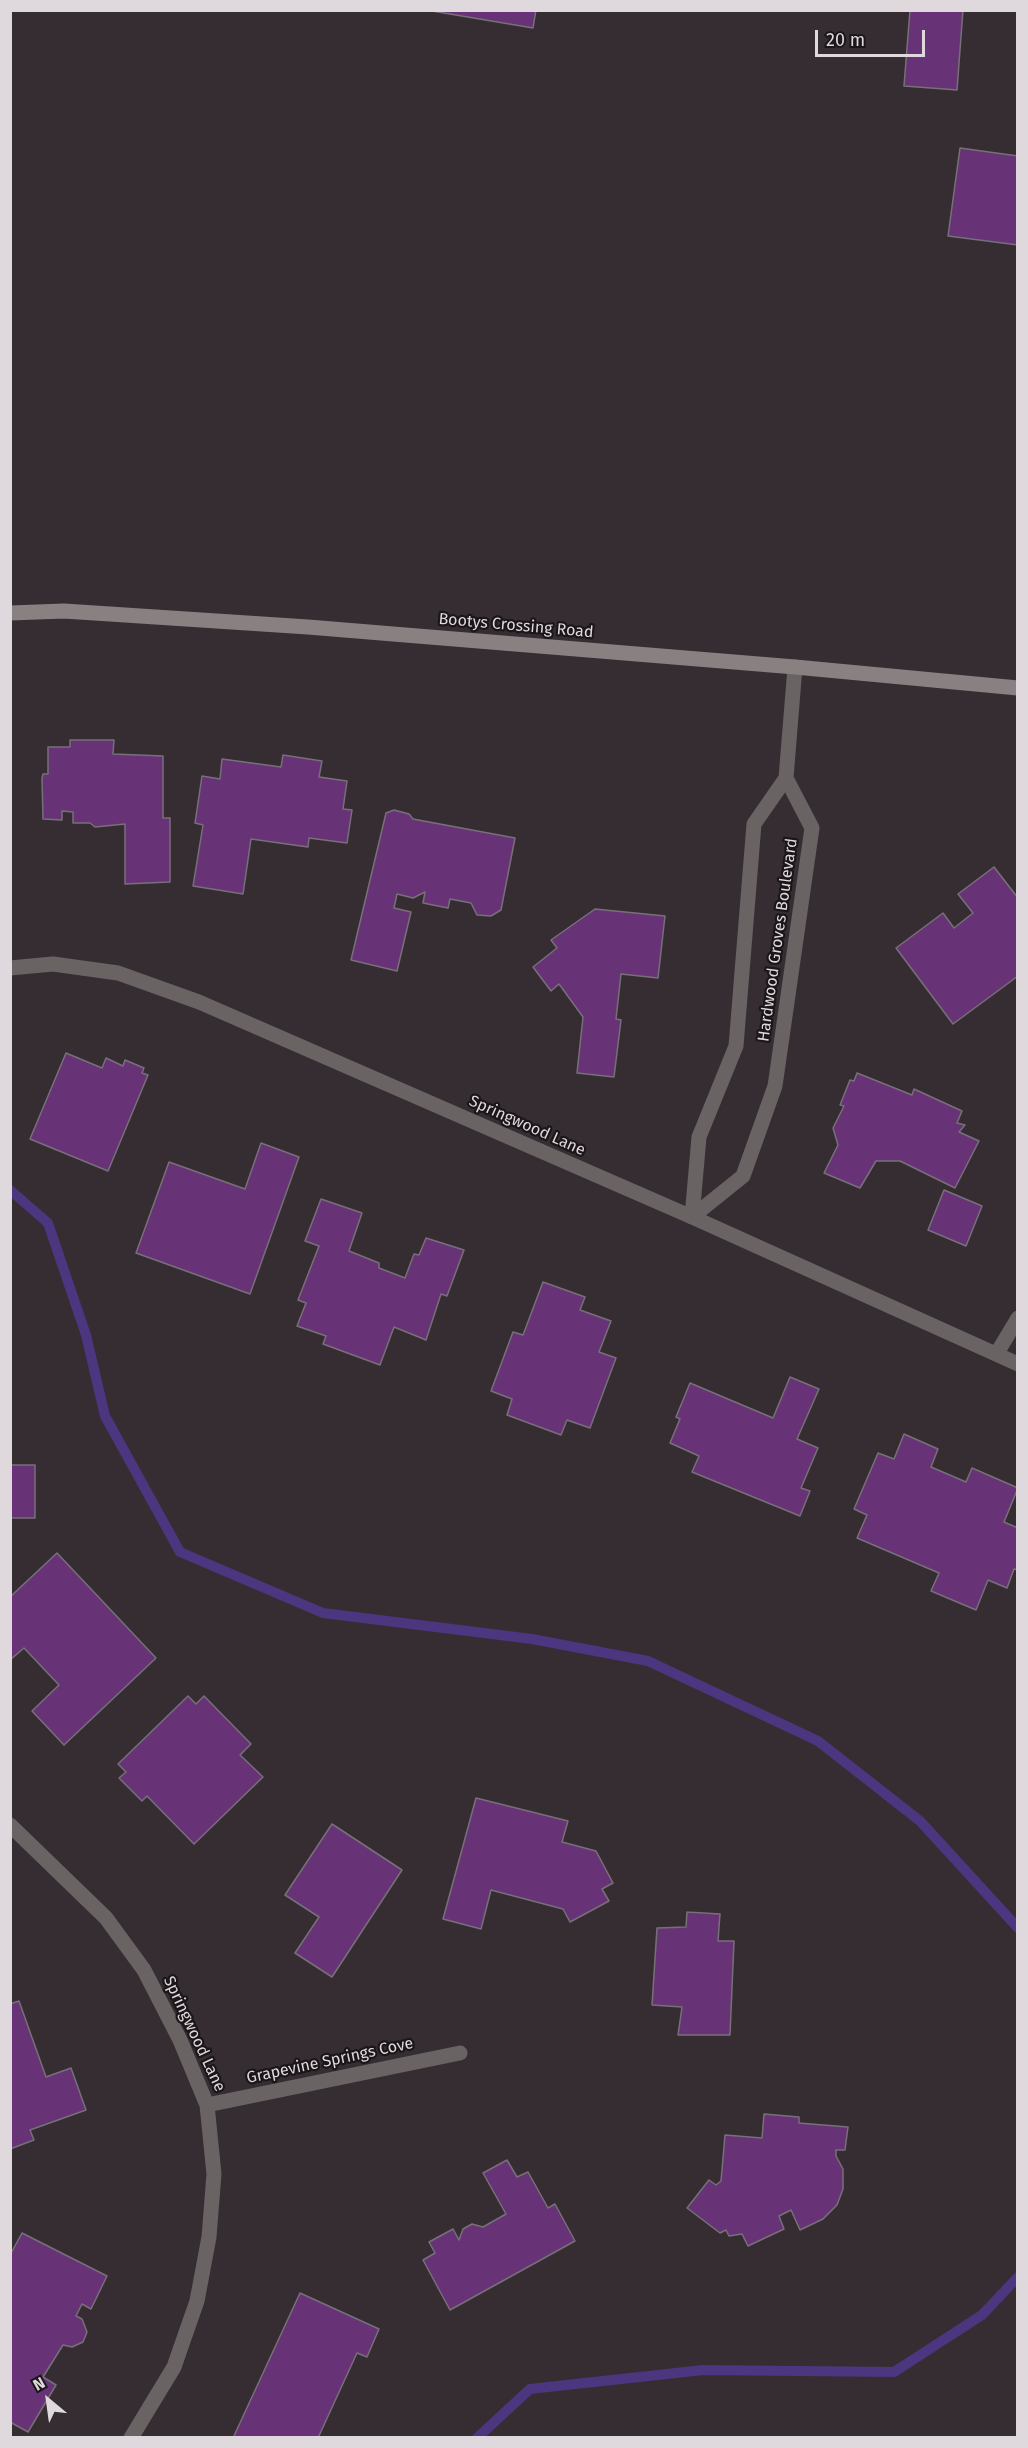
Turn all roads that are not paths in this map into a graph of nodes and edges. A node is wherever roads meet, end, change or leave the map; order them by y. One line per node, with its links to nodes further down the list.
1 (10, 613): 2 (street, Bootys Crossing Road)
2 (795, 667): 3 (street, Bootys Crossing Road); 4 (street)
3 (1017, 688)
4 (786, 778): 6 (street, Hardwood Groves Boulevard); 6 (street, Hardwood Groves Boulevard)
5 (10, 968): 6 (street, Springwood Lane)
6 (692, 1217): 8 (street, Springwood Lane)
7 (1017, 1318): 8 (street)
8 (997, 1353): 9 (street, Springwood Lane)
9 (1017, 1364)
10 (10, 1825): 12 (street, Springwood Lane)
11 (460, 2052): 12 (street, Grapevine Springs Cove)
12 (207, 2105): 13 (street, Springwood Lane)
13 (131, 2438)

